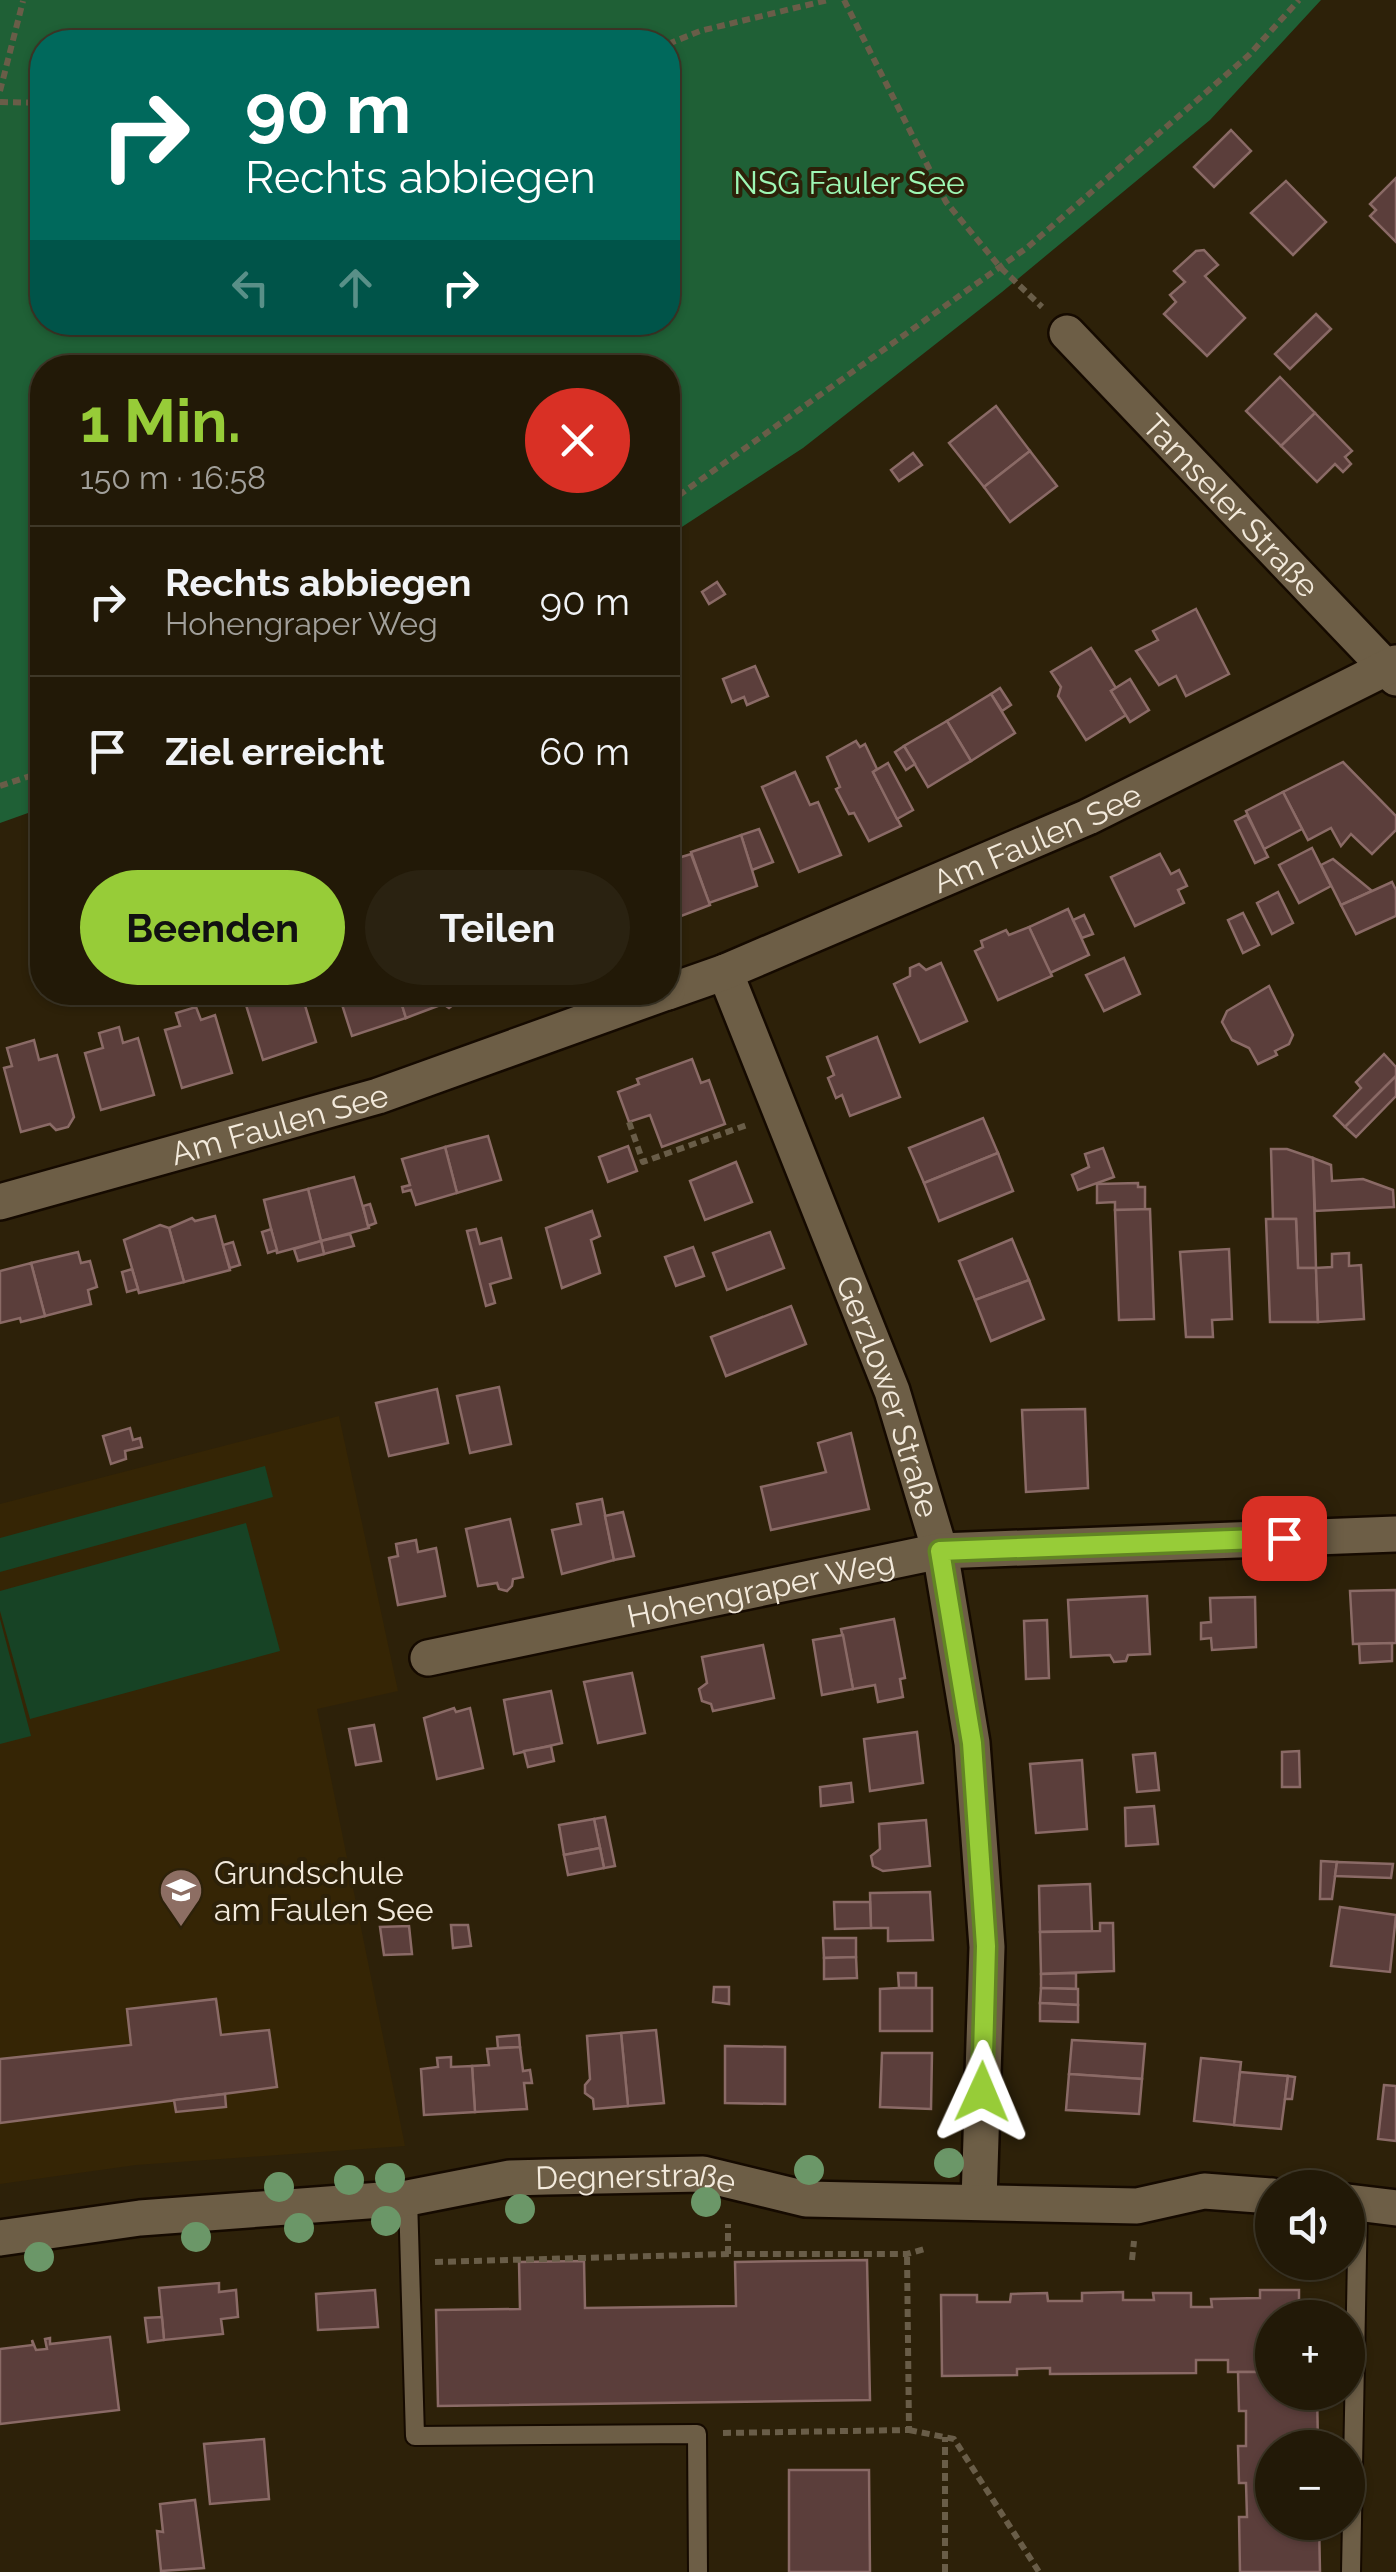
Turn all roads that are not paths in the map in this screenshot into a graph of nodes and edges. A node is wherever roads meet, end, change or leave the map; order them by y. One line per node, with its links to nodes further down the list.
1 (1067, 332): 2 (street, Tamseler Straße)
2 (1393, 670): 3 (street, Am Faulen See)
3 (725, 972): 4 (street, Am Faulen See); 8 (street, Gerzlower Straße)
4 (680, 988)
5 (631, 1005): 6 (street, Am Faulen See)
6 (0, 1202)
7 (1396, 1534): 8 (street, Hohengraper Weg)
8 (940, 1551): 9 (street, Hohengraper Weg); 12 (street, Gerzlower Straße)
9 (428, 1658)
10 (1255, 2195): 12 (street, Degnerstraße)
11 (408, 2198): 12 (street, Degnerstraße); 15 (street, Degnerstraße); 17 (lane)
12 (979, 2201)
13 (1365, 2204): 14 (street)
14 (1396, 2208)
15 (0, 2238)
16 (1353, 2280): 18 (lane)
17 (698, 2572)
18 (1351, 2572)

